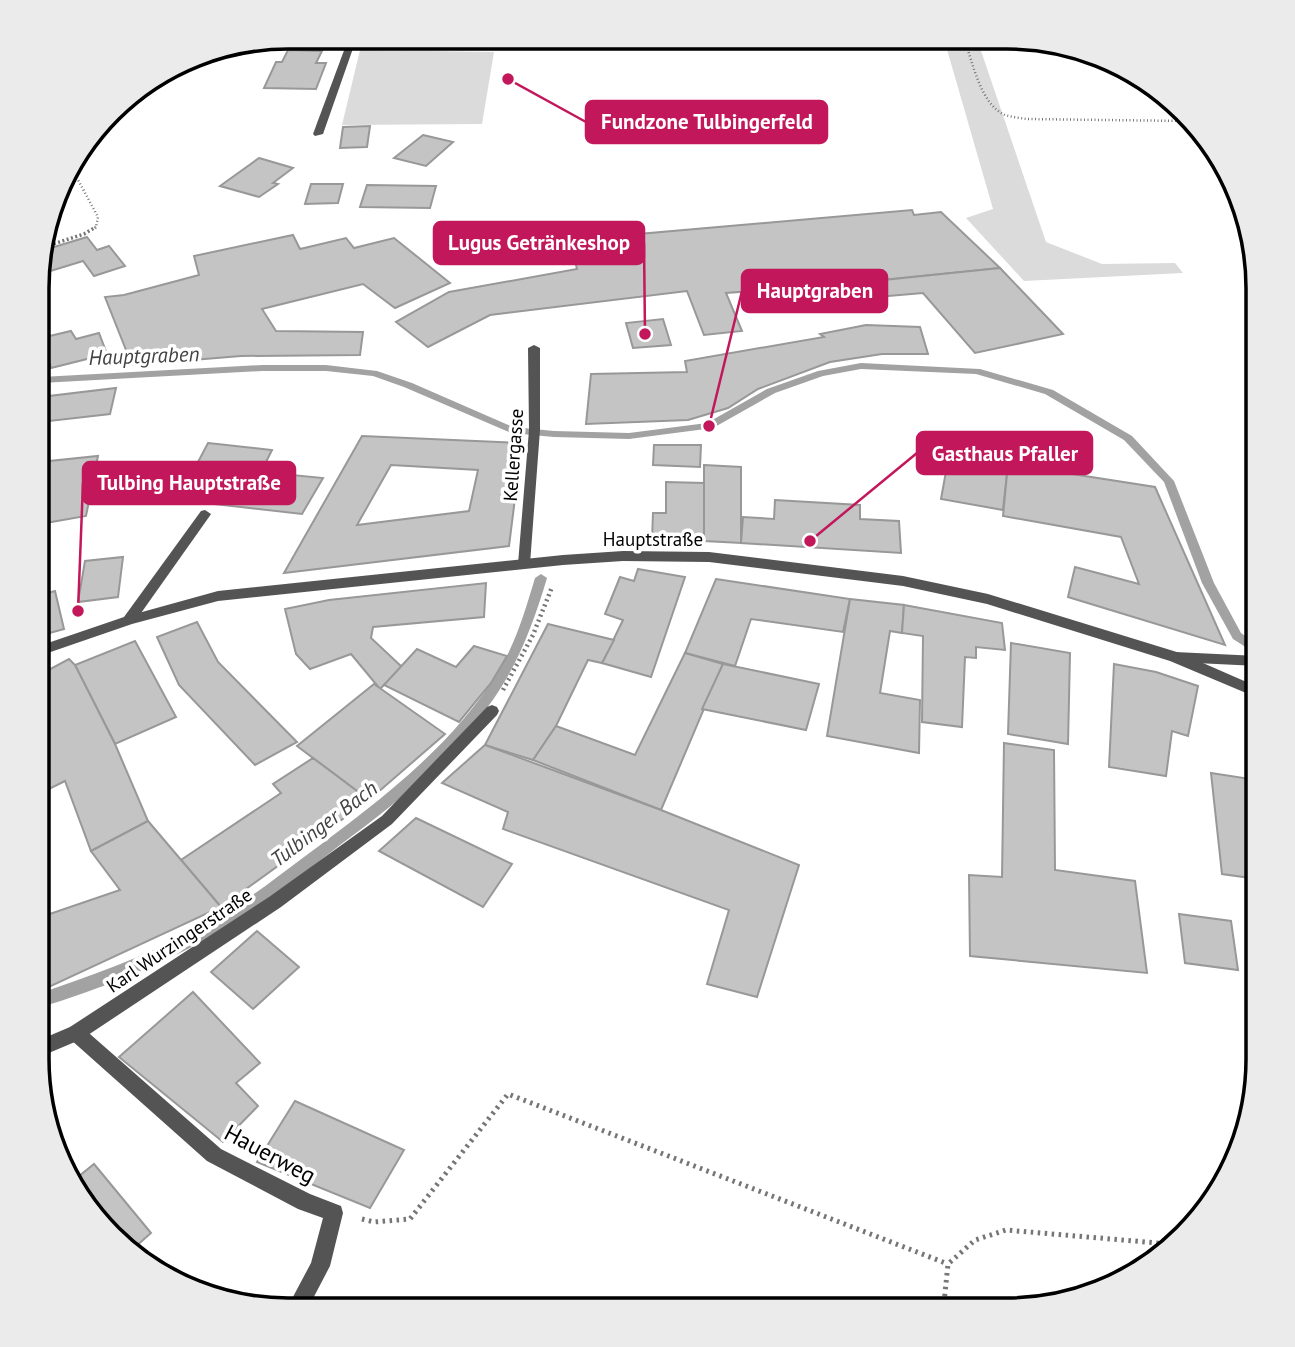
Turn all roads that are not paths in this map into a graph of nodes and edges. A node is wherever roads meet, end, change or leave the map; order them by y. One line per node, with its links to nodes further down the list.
1 (348, 50): 2 (street)
2 (318, 134)
3 (534, 348): 5 (street, Kellergasse)
4 (205, 514): 6 (street)
5 (524, 564): 6 (street, Hauptstraße); 8 (street, Hauptstraße)
6 (129, 620): 7 (street, Hauptstraße)
7 (49, 647)
8 (1175, 657): 9 (street); 10 (street, Hauptstraße)
9 (1245, 661)
10 (1245, 687)
11 (492, 711): 12 (street, Karl Wurzingerstraße)
12 (76, 1033): 13 (street, Karl Wurzingerstraße); 14 (street, Hauerweg)
13 (50, 1044)
14 (303, 1297)

